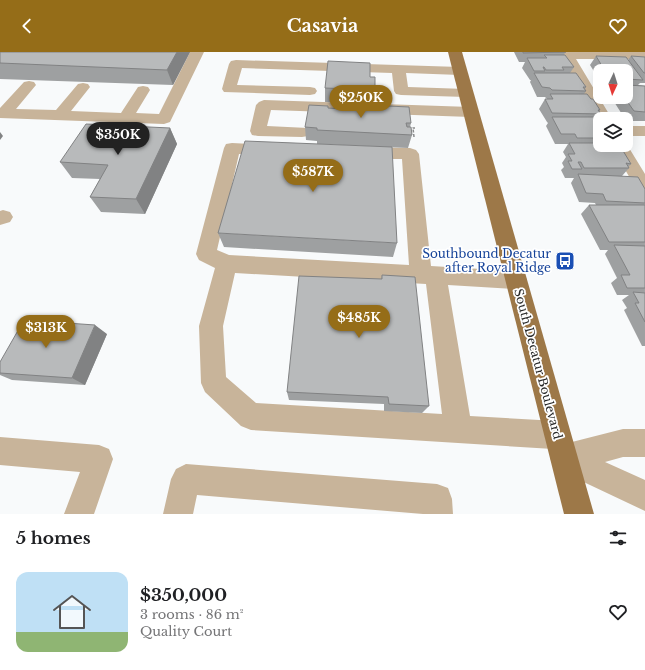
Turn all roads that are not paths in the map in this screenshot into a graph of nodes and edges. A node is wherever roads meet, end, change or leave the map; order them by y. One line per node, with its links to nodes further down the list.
1 (197, 52): 14 (street)
2 (566, 54): 3 (street); 11 (street)
3 (645, 55)
4 (458, 62): 5 (street); 10 (main road, South Decatur Boulevard)
5 (399, 69): 9 (street); 10 (street)
6 (29, 85): 12 (street)
7 (83, 87): 13 (street)
8 (143, 90): 14 (street)
9 (310, 91)
10 (469, 102): 17 (street); 24 (main road, South Decatur Boulevard)
11 (600, 112)
12 (2, 113): 13 (street)
13 (60, 115): 14 (street)
14 (126, 117)
15 (633, 131): 16 (street)
16 (645, 131)
17 (302, 132)
18 (286, 150): 22 (street)
19 (348, 152): 23 (street)
20 (623, 152): 21 (street)
21 (645, 188)
22 (228, 264): 23 (street); 25 (street)
23 (429, 275): 24 (street); 25 (street)
24 (516, 280): 27 (main road, South Decatur Boulevard)
25 (458, 428): 27 (street)
26 (645, 443): 27 (street)
27 (560, 446): 29 (street); 33 (main road, South Decatur Boulevard)
28 (0, 451): 30 (street)
29 (645, 496)
30 (79, 514)
31 (178, 514): 32 (street)
32 (438, 514)
33 (579, 514)

